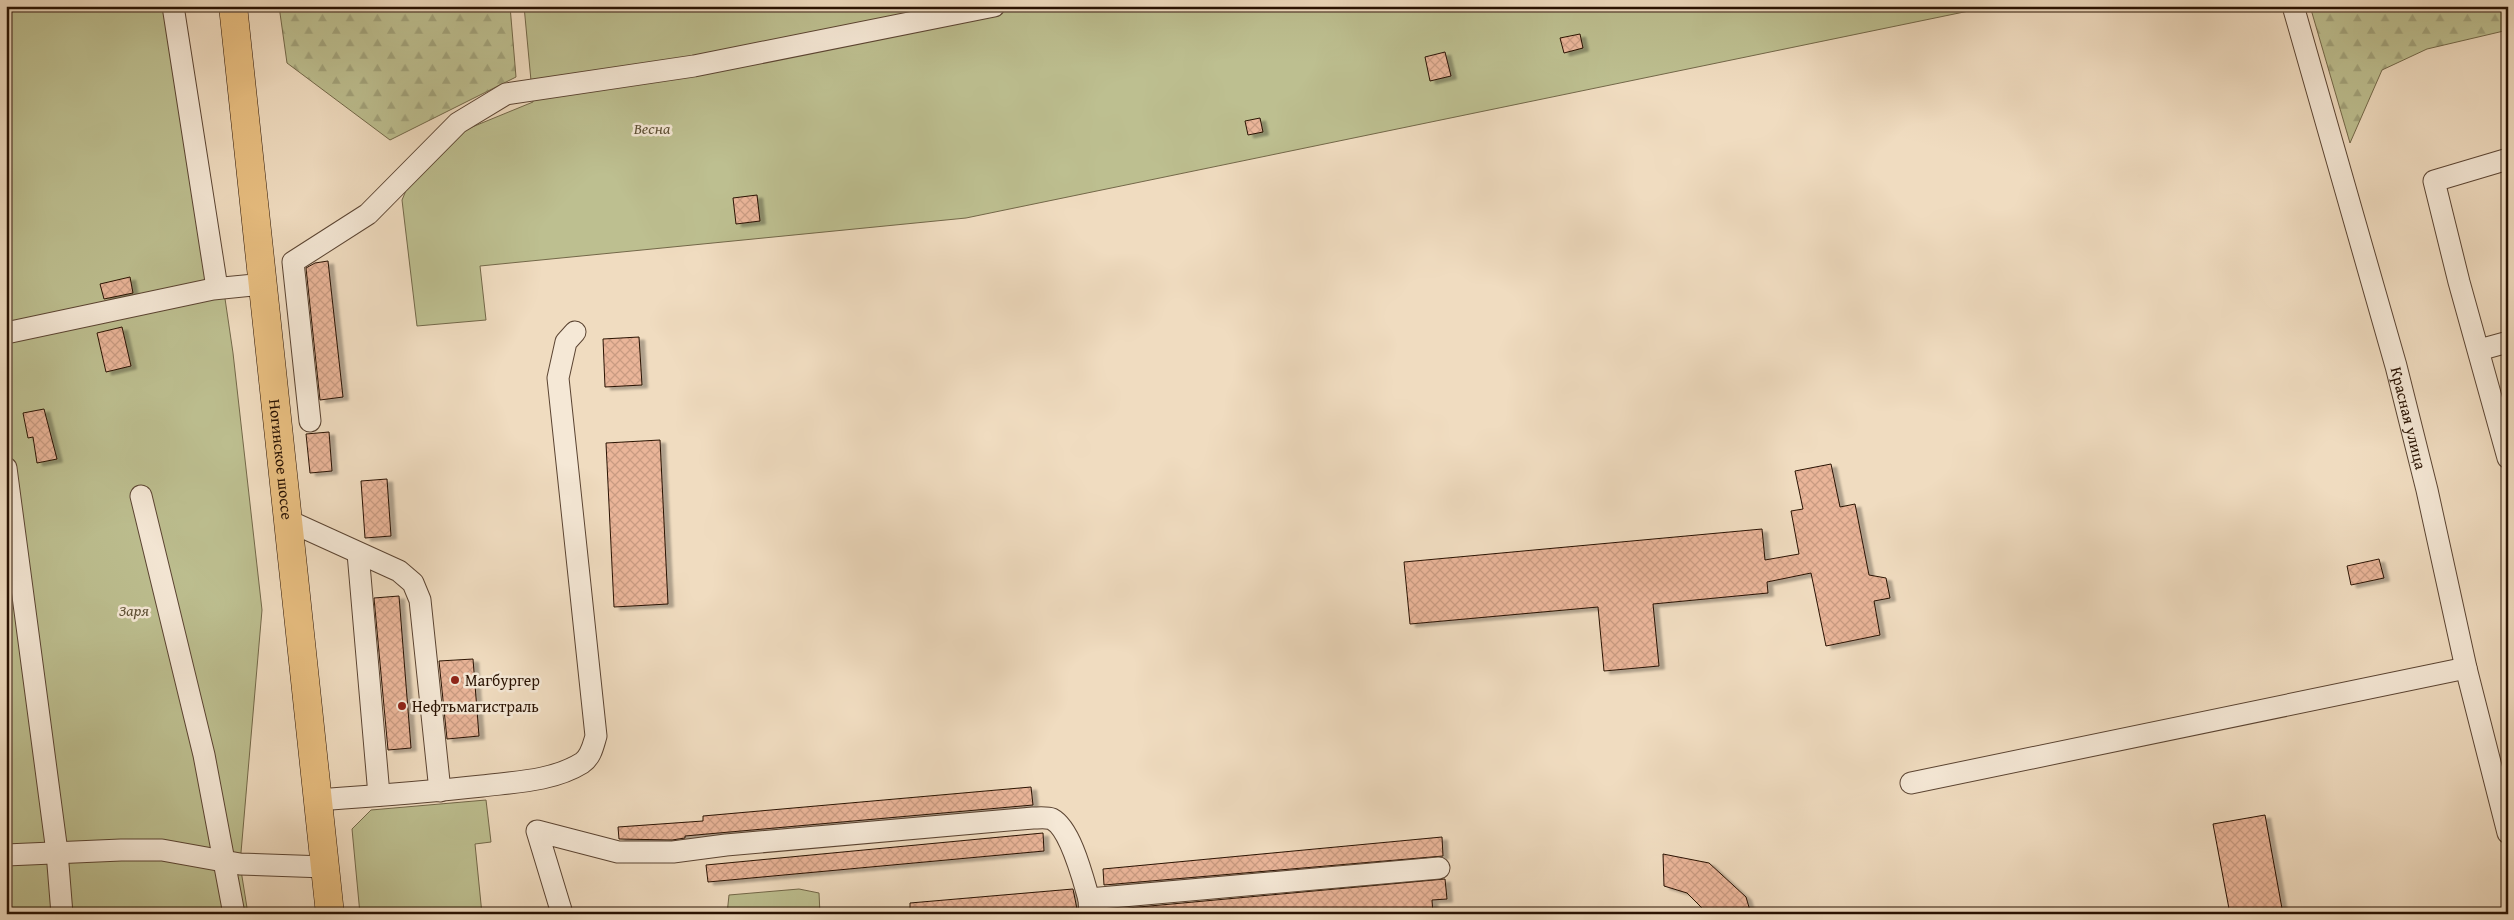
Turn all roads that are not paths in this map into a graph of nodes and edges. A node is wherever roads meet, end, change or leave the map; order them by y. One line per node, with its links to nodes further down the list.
1 (173, 6): 7 (lane)
2 (233, 6): 6 (highway, Ногинское шоссе)
3 (994, 6): 12 (lane)
4 (2293, 6): 18 (lane, Красная улица)
5 (2508, 159): 11 (lane)
6 (263, 284): 7 (lane); 16 (highway, Ногинское шоссе)
7 (217, 288): 9 (lane)
8 (575, 332): 20 (lane)
9 (6, 333)
10 (2508, 342): 11 (lane)
11 (2479, 350): 13 (lane)
12 (310, 421)
13 (2508, 458)
14 (6, 468): 24 (lane)
15 (141, 496): 26 (lane)
16 (289, 521): 17 (lane); 22 (highway, Ногинское шоссе)
17 (358, 553): 20 (lane); 21 (lane)
18 (2466, 668): 19 (lane); 23 (lane, Красная улица)
19 (1911, 783)
20 (440, 790): 21 (lane)
21 (379, 795): 22 (lane)
22 (318, 800): 27 (highway, Ногинское шоссе)
23 (2508, 833)
24 (57, 852): 25 (lane); 26 (lane); 31 (lane)
25 (6, 855)
26 (224, 861): 27 (lane); 32 (lane)
27 (325, 867): 33 (highway, Ногинское шоссе)
28 (1439, 868): 29 (lane)
29 (1090, 906): 30 (lane)
30 (561, 910)
31 (62, 914)
32 (234, 914)
33 (330, 914)

